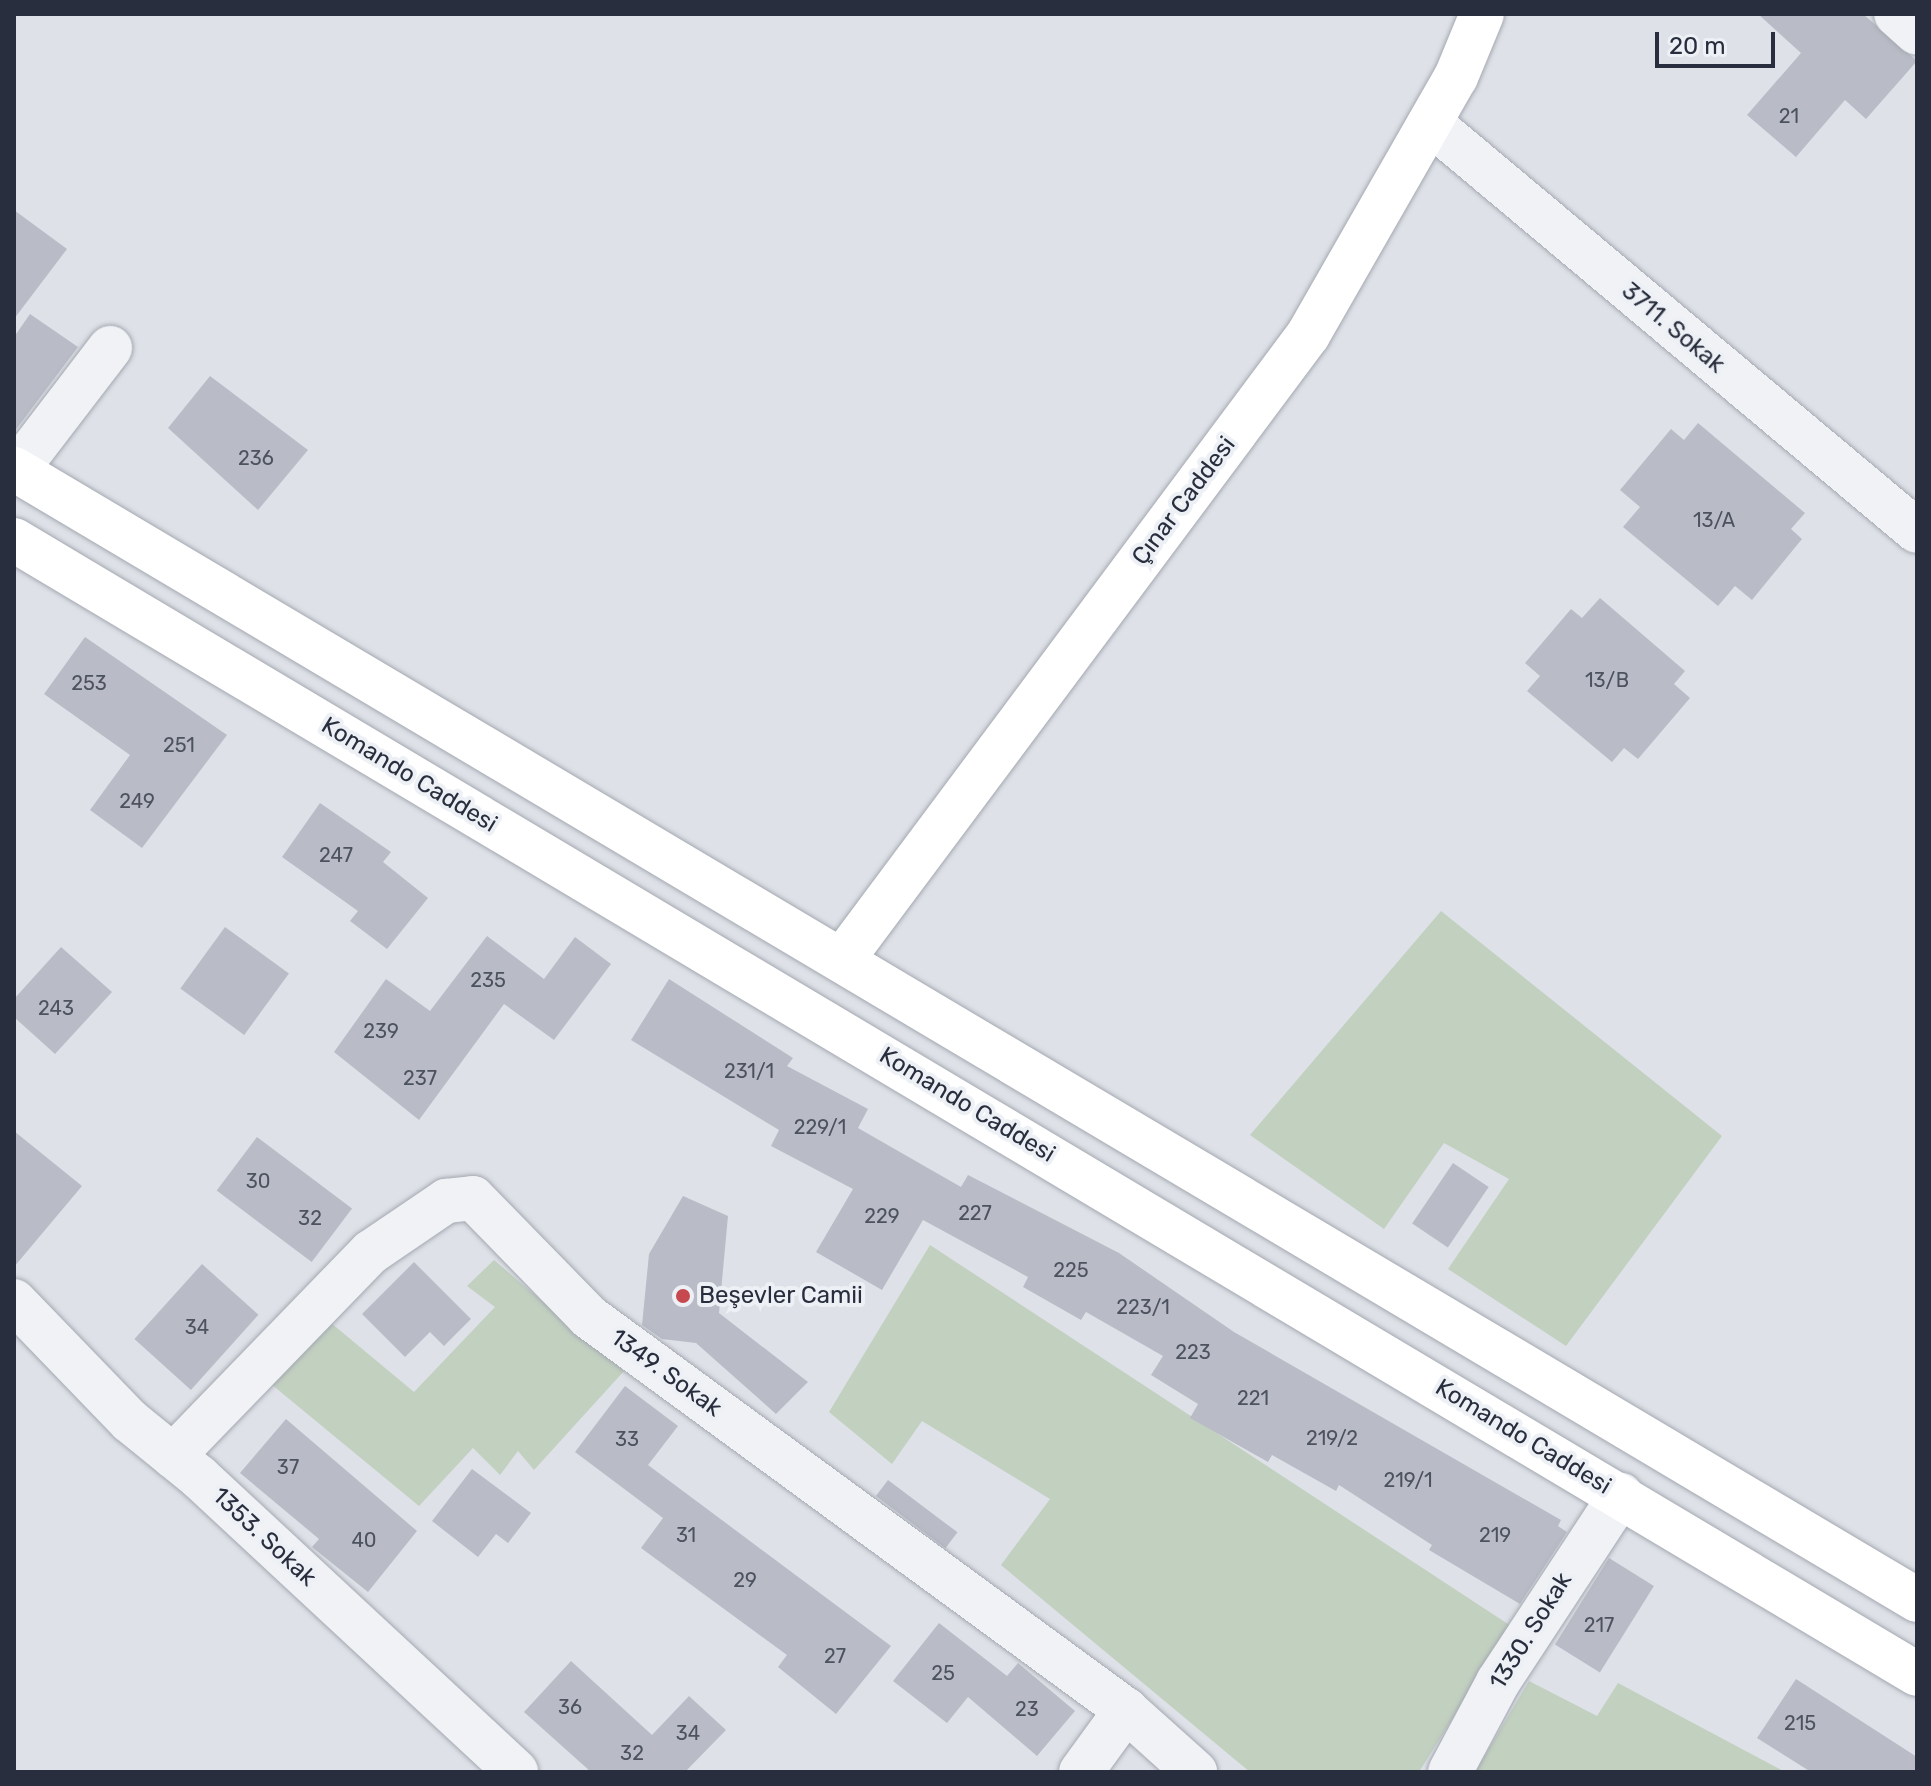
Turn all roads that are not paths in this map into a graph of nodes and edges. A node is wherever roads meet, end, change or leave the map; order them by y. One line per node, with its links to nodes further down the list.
1 (1482, 14): 4 (main road, Çınar Caddesi)
2 (1896, 14): 3 (street)
3 (1917, 33)
4 (1430, 123): 7 (street, 3711. Sokak); 9 (main road, Çınar Caddesi)
5 (110, 348): 6 (street)
6 (15, 470): 9 (main road)
7 (1917, 531)
8 (14, 540): 12 (main road, Komando Caddesi)
9 (842, 960): 13 (main road)
10 (14, 1301): 11 (street, 1353. Sokak)
11 (173, 1456): 15 (street, 1349. Sokak); 16 (street, 1353. Sokak)
12 (1621, 1495): 14 (main road, Komando Caddesi); 19 (street, 1330. Sokak)
13 (1917, 1600)
14 (1917, 1674)
15 (1126, 1710): 17 (street); 18 (street, 1349. Sokak)
16 (516, 1772)
17 (1081, 1772)
18 (1195, 1772)
19 (1450, 1772)

